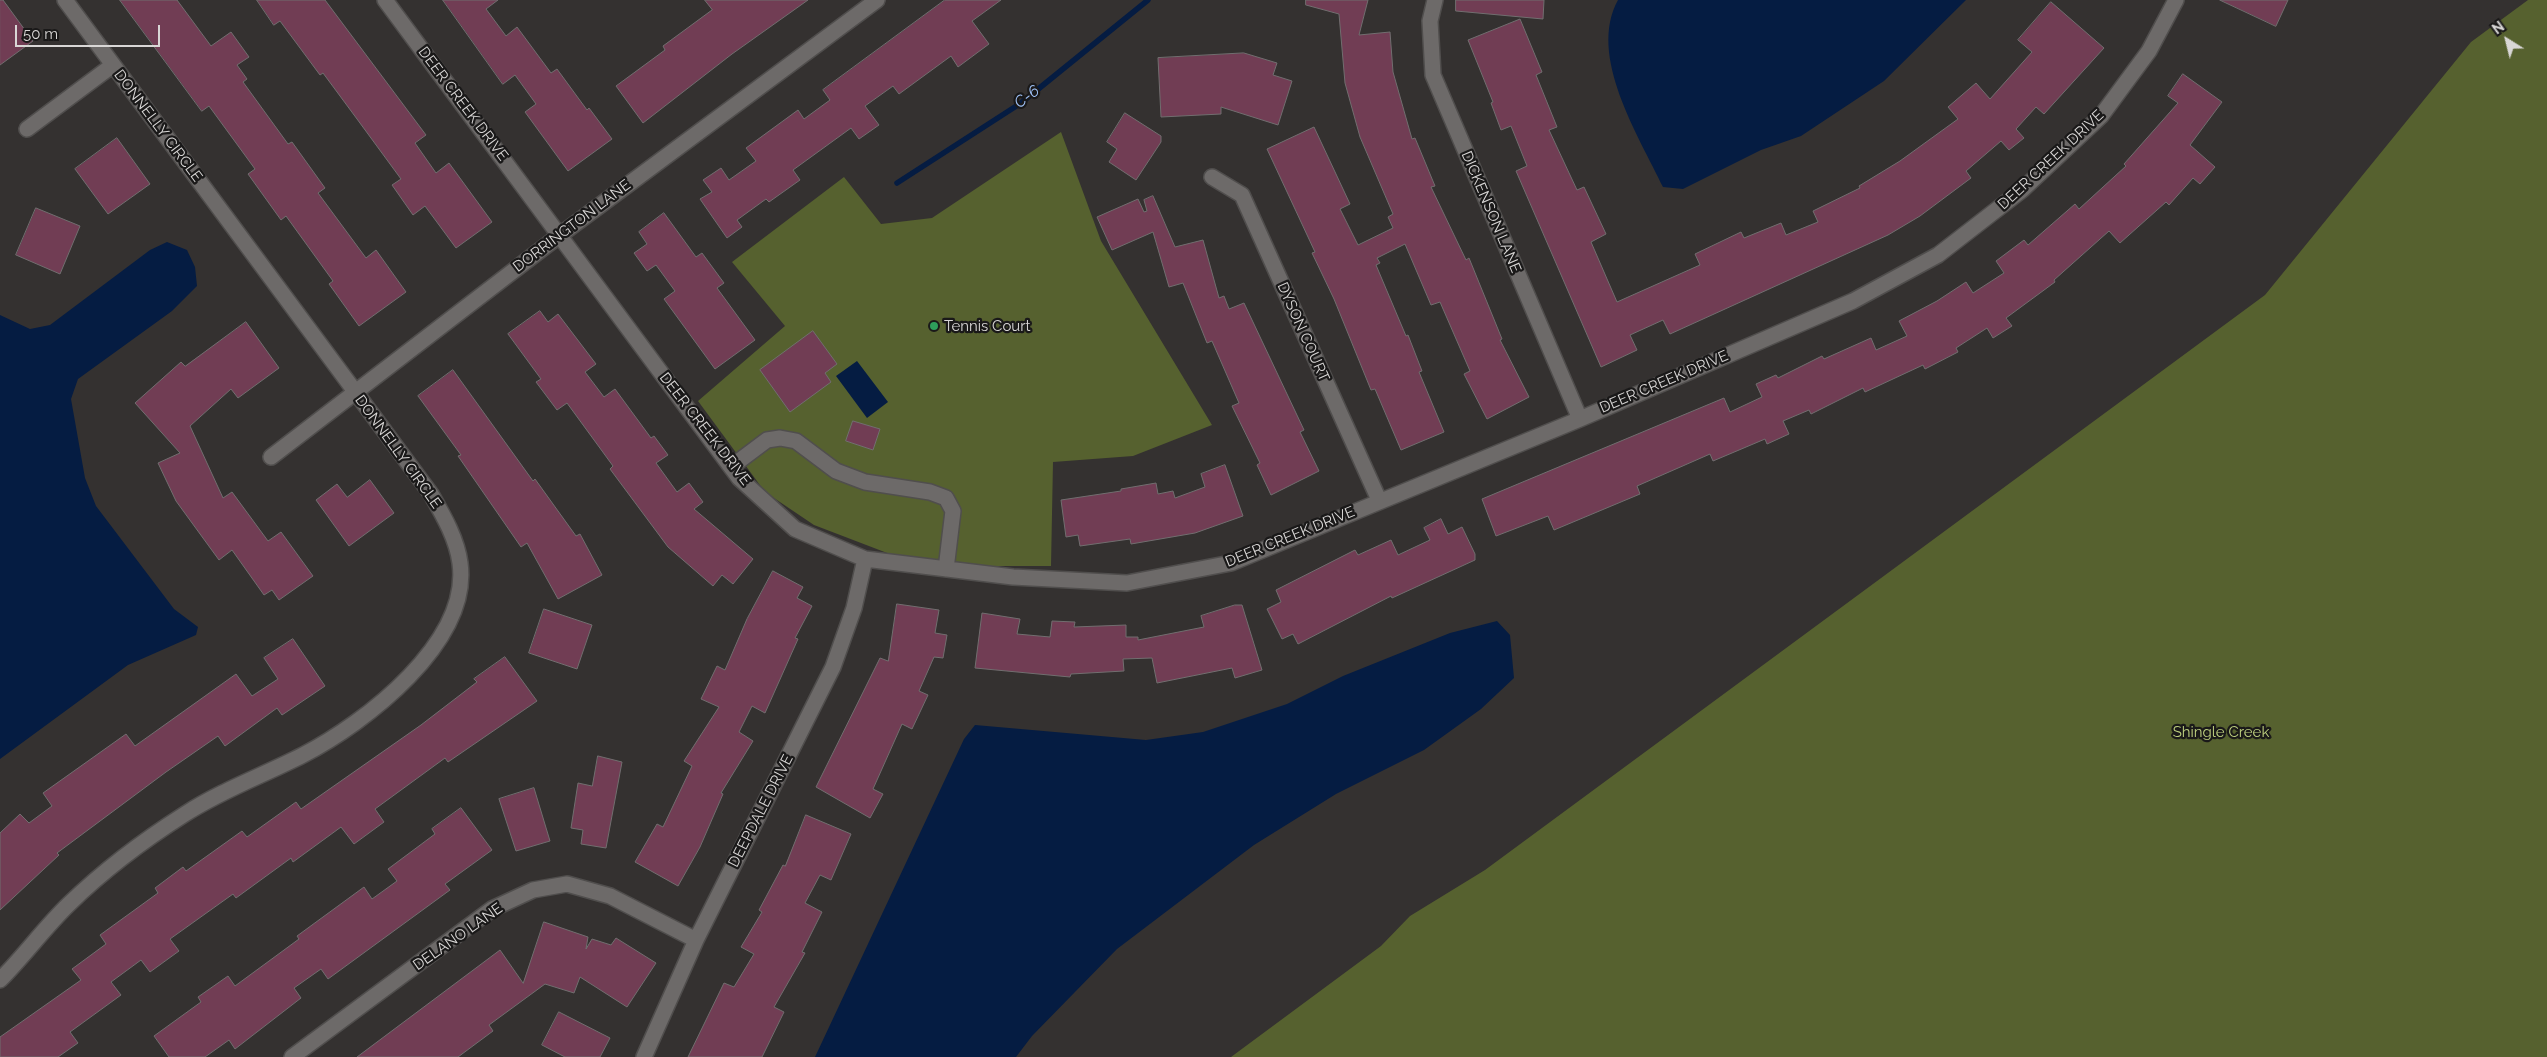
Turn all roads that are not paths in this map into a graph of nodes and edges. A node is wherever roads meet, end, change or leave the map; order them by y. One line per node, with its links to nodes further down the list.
1 (65, 0): 6 (street, DONNELLY CIRCLE)
2 (385, 0): 9 (street, DEER CREEK DRIVE)
3 (877, 0): 9 (street, DORRINGTON LANE)
4 (1435, 0): 11 (street, DICKENSON LANE)
5 (2176, 0): 11 (street, DEER CREEK DRIVE)
6 (113, 65): 7 (street); 10 (street, DONNELLY CIRCLE)
7 (27, 129)
8 (1212, 177): 14 (street, DYSON COURT)
9 (560, 235): 10 (street, DORRINGTON LANE); 13 (street, DEER CREEK DRIVE)
10 (354, 391): 12 (street, DORRINGTON LANE); 18 (street, DONNELLY CIRCLE)
11 (1580, 419): 14 (street, DEER CREEK DRIVE)
12 (271, 457)
13 (731, 467): 15 (street, DEER CREEK DRIVE); 16 (street)
14 (1379, 500): 16 (street, DEER CREEK DRIVE)
15 (865, 559): 16 (street, DEER CREEK DRIVE); 17 (street, DEEPDALE DRIVE)
16 (946, 569)
17 (696, 940): 19 (street, DELANO LANE); 20 (street, DEEPDALE DRIVE)
18 (0, 980)
19 (292, 1057)
20 (644, 1057)

